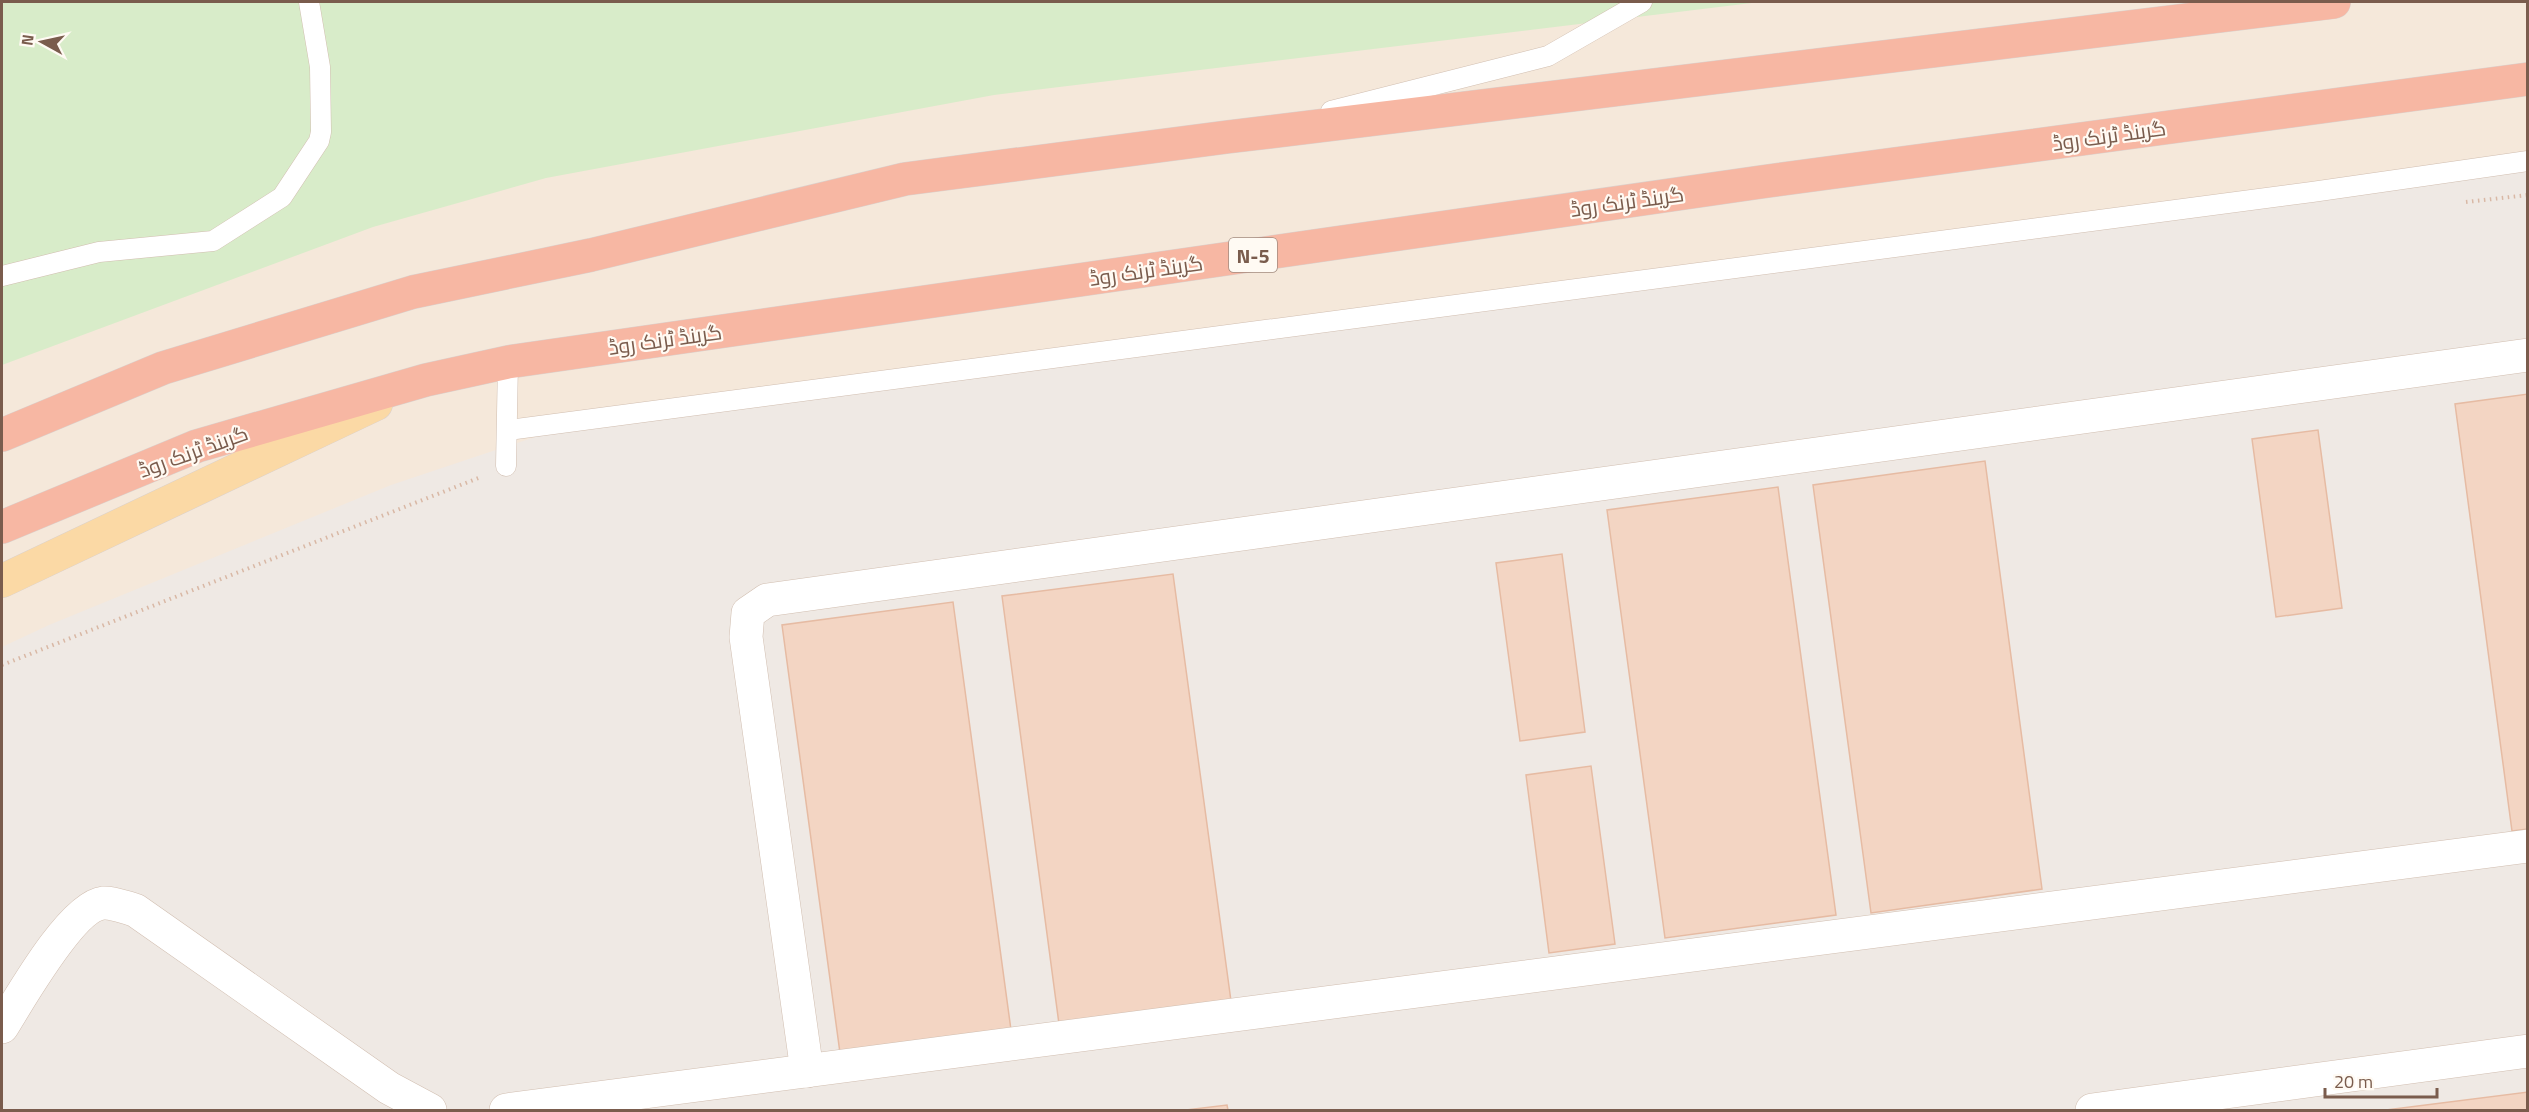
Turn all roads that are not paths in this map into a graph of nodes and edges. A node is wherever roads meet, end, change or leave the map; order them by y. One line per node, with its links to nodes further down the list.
1 (309, 2): 7 (lane)
2 (1642, 2): 5 (lane)
3 (2334, 2): 5 (highway)
4 (2528, 79): 9 (highway, گرینڈ ٹرنک روڈ / N-5)
5 (1227, 137): 12 (highway)
6 (2528, 160): 11 (lane)
7 (2, 276)
8 (2528, 355): 19 (street)
9 (508, 362): 10 (highway, گرینڈ ٹرنک روڈ / N-5); 11 (lane)
10 (426, 380): 14 (highway, گرینڈ ٹرنک روڈ / N-5); 15 (main road)
11 (508, 430): 13 (lane)
12 (2, 435)
13 (506, 466)
14 (2, 527)
15 (2, 581)
16 (2528, 846): 19 (street)
17 (2, 1028): 21 (street)
18 (2528, 1051): 20 (street)
19 (807, 1071): 22 (street)
20 (2161, 1106): 23 (street)
21 (430, 1110)
22 (506, 1110)
23 (2092, 1110)

